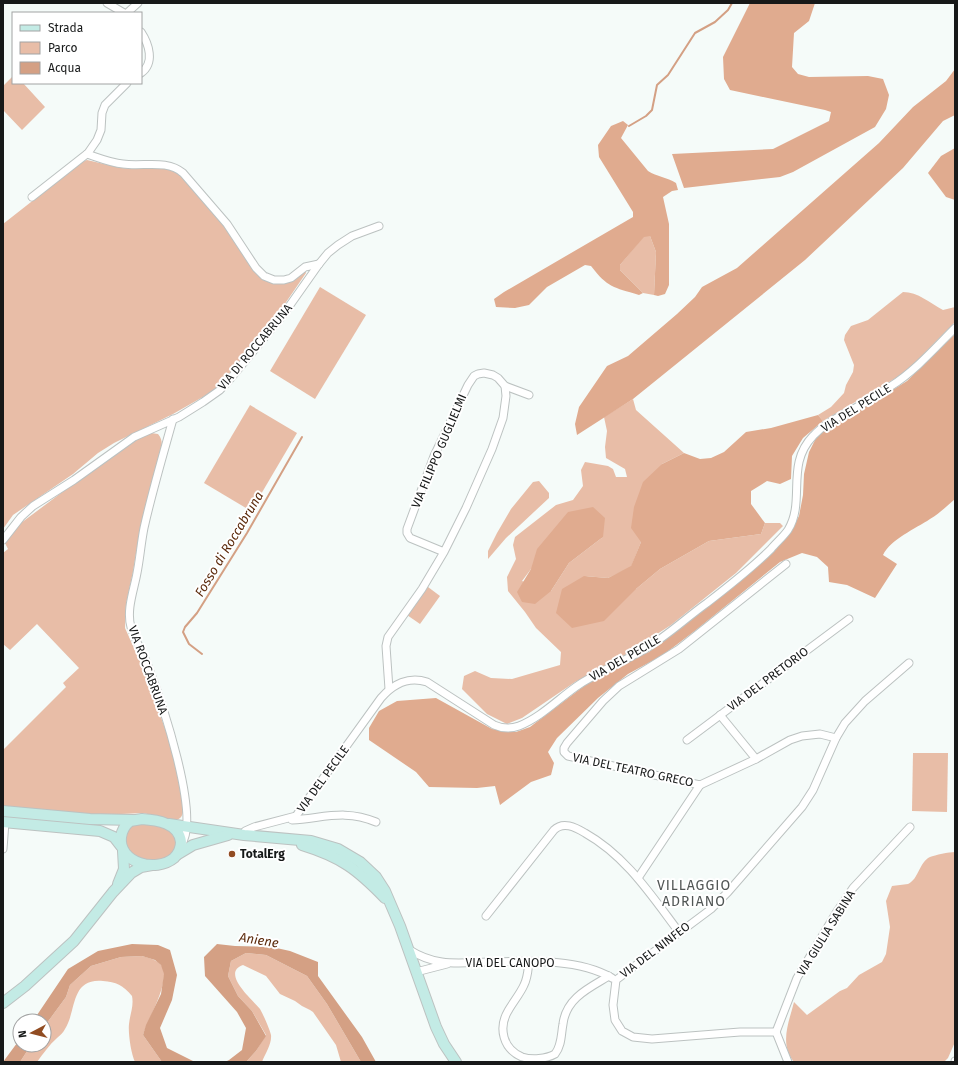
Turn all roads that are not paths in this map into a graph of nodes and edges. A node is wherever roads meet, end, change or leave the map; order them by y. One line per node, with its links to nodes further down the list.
1 (107, 3): 3 (street)
2 (138, 3): 4 (street)
3 (122, 12)
4 (128, 12)
5 (142, 34): 6 (street)
6 (142, 72)
7 (126, 84): 8 (street)
8 (87, 154): 9 (street); 11 (street)
9 (32, 197)
10 (379, 226): 11 (street, VIA DI ROCCABRUNA)
11 (319, 264): 15 (street, VIA DI ROCCABRUNA)
12 (955, 328): 21 (street, VIA DEL PECILE)
13 (505, 386): 14 (street); 17 (street); 17 (street, VIA FILIPPO GUGLIELMI)
14 (529, 395)
15 (173, 419): 16 (street, VIA DI ROCCABRUNA); 34 (street, VIA ROCCABRUNA)
16 (3, 540)
17 (444, 552): 21 (street)
18 (786, 564): 25 (street, VIA DEL PECILE)
19 (849, 619): 22 (street, VIA DEL PRETORIO)
20 (909, 663): 23 (street, VIA DEL NINFEO)
21 (389, 689): 30 (street, VIA DEL PECILE)
22 (720, 716): 24 (street, VIA DEL PRETORIO); 26 (street)
23 (836, 738): 26 (street, VIA DEL TEATRO GRECO); 44 (street, VIA DEL NINFEO)
24 (687, 740)
25 (564, 752): 27 (street, VIA DEL TEATRO GRECO)
26 (756, 759): 27 (street, VIA DEL TEATRO GRECO)
27 (700, 784): 41 (street)
28 (3, 811): 29 (main road)
29 (134, 820): 33 (main road); 37 (main road)
30 (286, 820): 32 (street); 36 (street, VIA DEL PECILE)
31 (4, 822): 37 (main road); 38 (street)
32 (376, 822)
33 (168, 824): 34 (main road); 39 (main road)
34 (187, 826): 36 (main road); 39 (street)
35 (910, 827): 51 (street, VIA GIULIA SABINA)
36 (239, 835): 39 (main road); 45 (main road)
37 (122, 848): 40 (main road); 42 (main road)
38 (3, 849)
39 (179, 849): 40 (main road)
40 (152, 865): 42 (main road)
41 (638, 878): 43 (street); 44 (street)
42 (113, 892): 50 (main road)
43 (486, 916)
44 (679, 932): 49 (street, VIA DEL NINFEO)
45 (408, 949): 47 (street); 48 (main road)
46 (529, 961): 47 (street, VIA DEL CANOPO); 49 (street, VIA DEL CANOPO); 49 (street)
47 (448, 964): 48 (street)
48 (416, 972): 52 (main road)
49 (612, 978): 51 (street, VIA DEL NINFEO)
50 (3, 1002)
51 (776, 1032): 53 (street)
52 (456, 1062)
53 (788, 1062)

